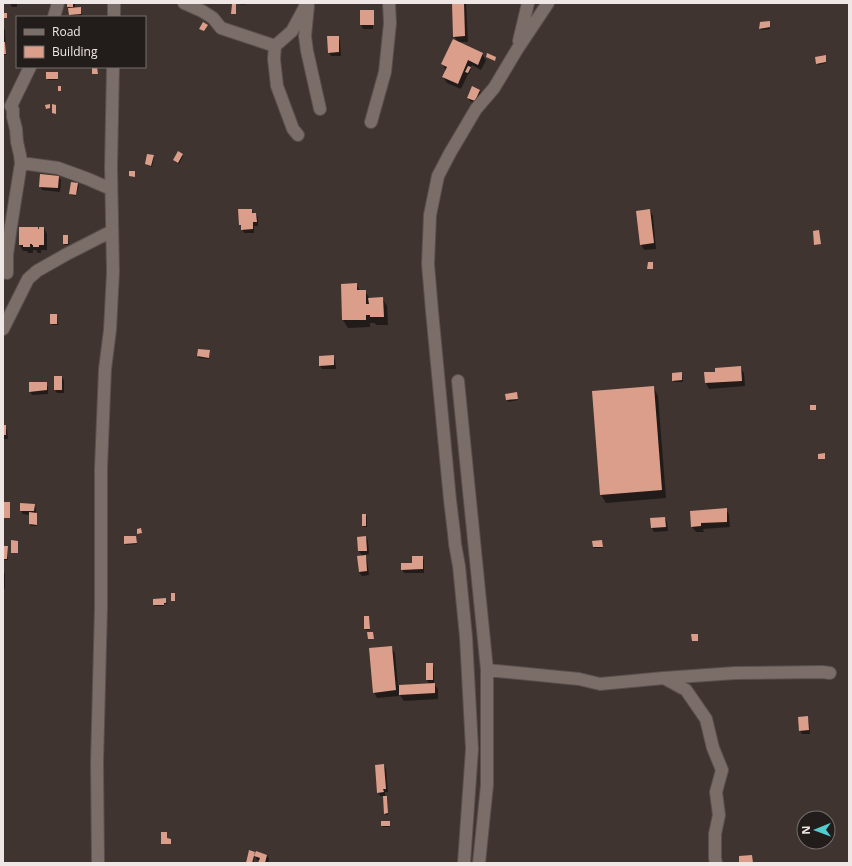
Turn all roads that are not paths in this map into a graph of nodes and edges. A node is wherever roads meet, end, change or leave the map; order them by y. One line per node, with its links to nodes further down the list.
1 (58, 3): 8 (street)
2 (114, 3): 9 (street)
3 (184, 3): 10 (street)
4 (308, 3): 10 (street); 14 (street)
5 (389, 3): 15 (street)
6 (528, 3): 11 (street)
7 (548, 3): 11 (street)
8 (54, 16)
9 (114, 16)
10 (275, 46): 16 (street)
11 (518, 48): 28 (street)
12 (30, 68): 17 (street)
13 (113, 68): 18 (street)
14 (320, 109)
15 (371, 122)
16 (298, 135)
17 (21, 163): 18 (street); 20 (street)
18 (111, 189): 19 (street)
19 (112, 231): 21 (street); 27 (street)
20 (5, 272): 21 (street)
21 (28, 279): 22 (street)
22 (3, 329)
23 (458, 381): 24 (street)
24 (487, 670): 26 (street); 29 (street)
25 (830, 673): 26 (street)
26 (664, 678): 30 (street)
27 (98, 863)
28 (464, 863)
29 (479, 863)
30 (716, 863)

